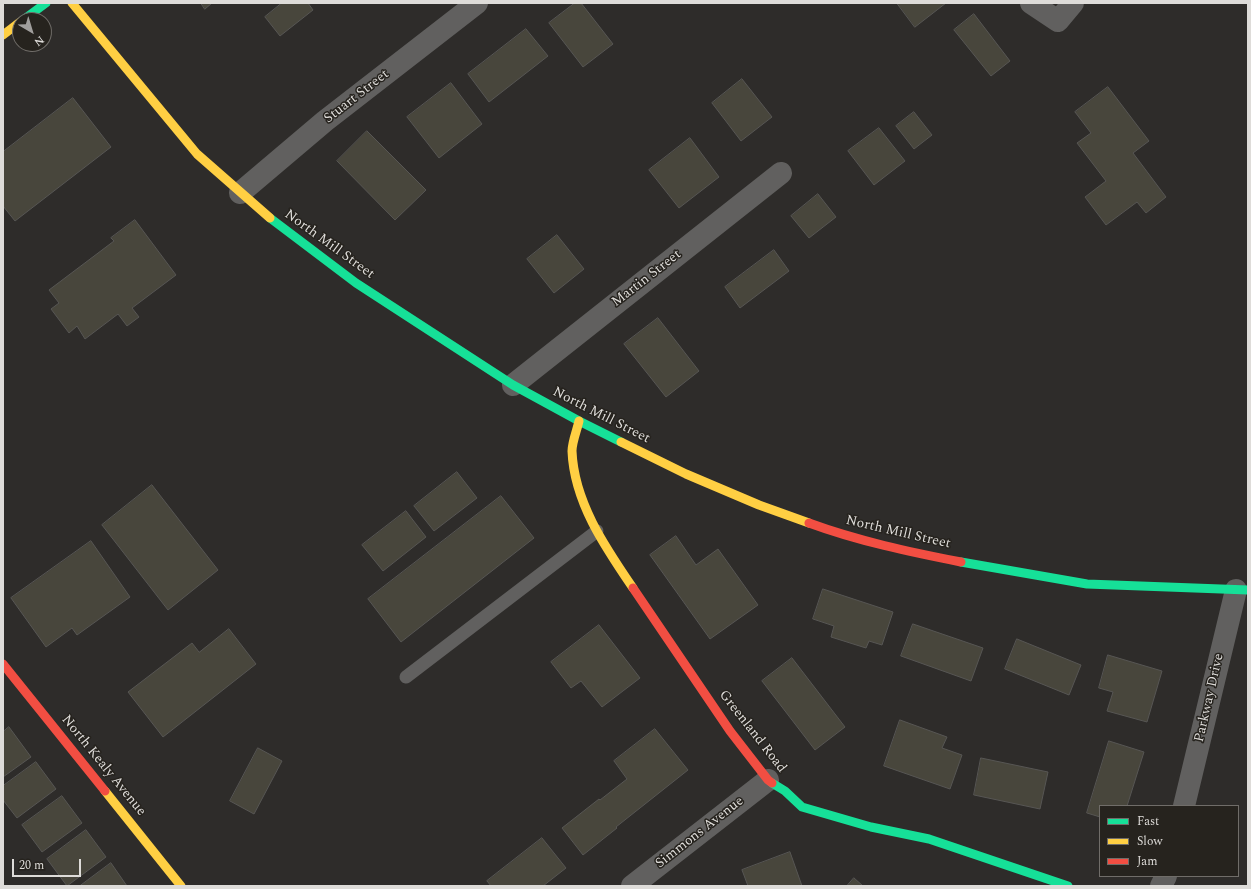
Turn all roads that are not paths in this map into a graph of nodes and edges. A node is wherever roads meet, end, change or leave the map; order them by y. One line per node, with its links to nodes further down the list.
1 (46, 3): 6 (main road)
2 (72, 3): 10 (main road, North Mill Street)
3 (477, 3): 10 (street, Stuart Street)
4 (1031, 3): 5 (street)
5 (1072, 5)
6 (34, 12)
7 (12, 28): 8 (main road)
8 (3, 35)
9 (781, 173): 11 (street, Martin Street)
10 (240, 193): 11 (main road, North Mill Street)
11 (513, 385): 12 (main road, North Mill Street)
12 (578, 421): 13 (main road, Greenland Road); 14 (main road, North Mill Street)
13 (597, 531): 16 (lane); 17 (main road, Greenland Road)
14 (1242, 590): 18 (street, Parkway Drive)
15 (3, 664): 20 (main road, North Kealy Avenue)
16 (406, 677)
17 (768, 780): 21 (street, Simmons Avenue); 22 (main road, Greenland Road)
18 (1184, 805)
19 (1166, 877): 23 (street)
20 (181, 886)
21 (632, 886)
22 (1068, 886)
23 (1161, 886)

